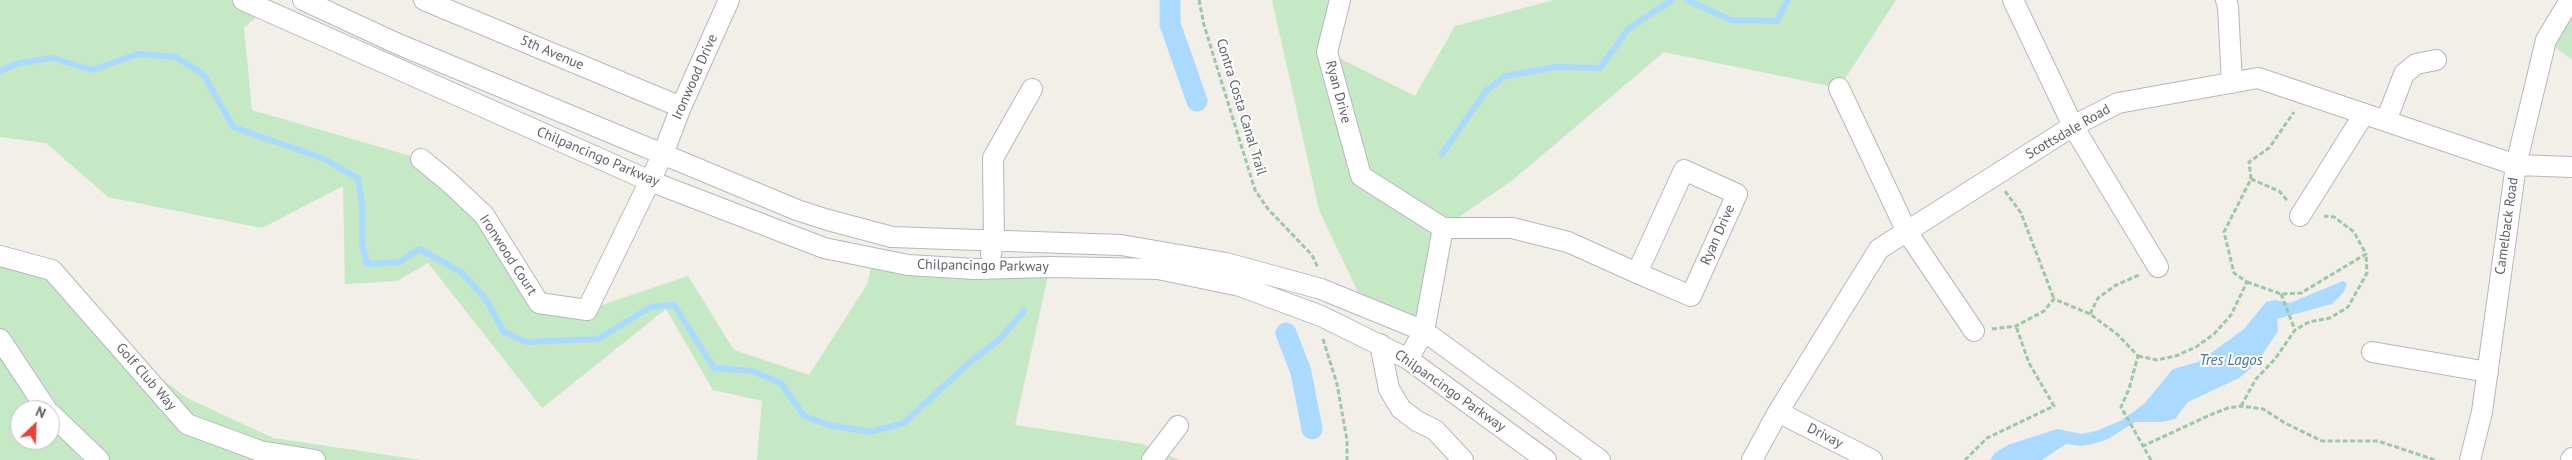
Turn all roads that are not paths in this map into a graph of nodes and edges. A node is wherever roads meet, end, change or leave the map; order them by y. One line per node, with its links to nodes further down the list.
1 (243, 0): 21 (street, Chilpancingo Parkway)
2 (302, 0): 17 (street, Chilpancingo Parkway)
3 (424, 0): 13 (street, 5th Avenue)
4 (729, 0): 13 (street, Ironwood Drive)
5 (1340, 0): 23 (street, Ryan Drive)
6 (2012, 0): 16 (street)
7 (2226, 0): 10 (street)
8 (2570, 0): 19 (street, Camelback Road)
9 (2436, 60): 15 (street)
10 (2232, 82): 14 (street, Scottsdale Road); 16 (street, Scottsdale Road)
11 (1839, 88): 24 (street)
12 (1032, 89): 25 (street)
13 (680, 107): 17 (street, Ironwood Drive)
14 (2364, 114): 15 (street, Scottsdale Road); 22 (street)
15 (2386, 121): 19 (street, Scottsdale Road)
16 (2073, 126): 24 (street, Scottsdale Road); 27 (street)
17 (663, 154): 21 (street, Ironwood Court); 25 (street, Chilpancingo Parkway)
18 (421, 159): 21 (street, Ironwood Court)
19 (2516, 165): 20 (street, Scottsdale Road); 36 (street, Camelback Road)
20 (2572, 167)
21 (650, 180): 28 (street, Chilpancingo Parkway)
22 (2300, 216)
23 (1443, 228): 29 (street, Ryan Drive); 31 (street)
24 (1907, 232): 30 (street); 38 (street, Scottsdale Road)
25 (994, 241): 28 (street); 31 (street, Chilpancingo Parkway)
26 (0, 256): 42 (street, Golf Club Way)
27 (2158, 267)
28 (988, 268): 33 (street, Chilpancingo Parkway)
29 (1637, 273): 29 (street, Ryan Drive)
30 (1974, 330)
31 (1424, 331): 35 (street); 46 (street, Chilpancingo Parkway)
32 (0, 339): 37 (street)
33 (1380, 344): 35 (street, Chilpancingo Parkway); 44 (street)
34 (2372, 352): 36 (street)
35 (1408, 358): 45 (street, Chilpancingo Parkway)
36 (2488, 372): 49 (street, Camelback Road)
37 (40, 400)
38 (1778, 412): 47 (street, Scottsdale Road); 48 (street, Drivay)
39 (60, 423): 41 (street)
40 (1178, 426): 43 (street)
41 (99, 460)
42 (315, 460)
43 (1152, 460)
44 (1463, 460)
45 (1546, 460)
46 (1600, 460)
47 (1752, 460)
48 (1872, 460)
49 (2470, 460)

